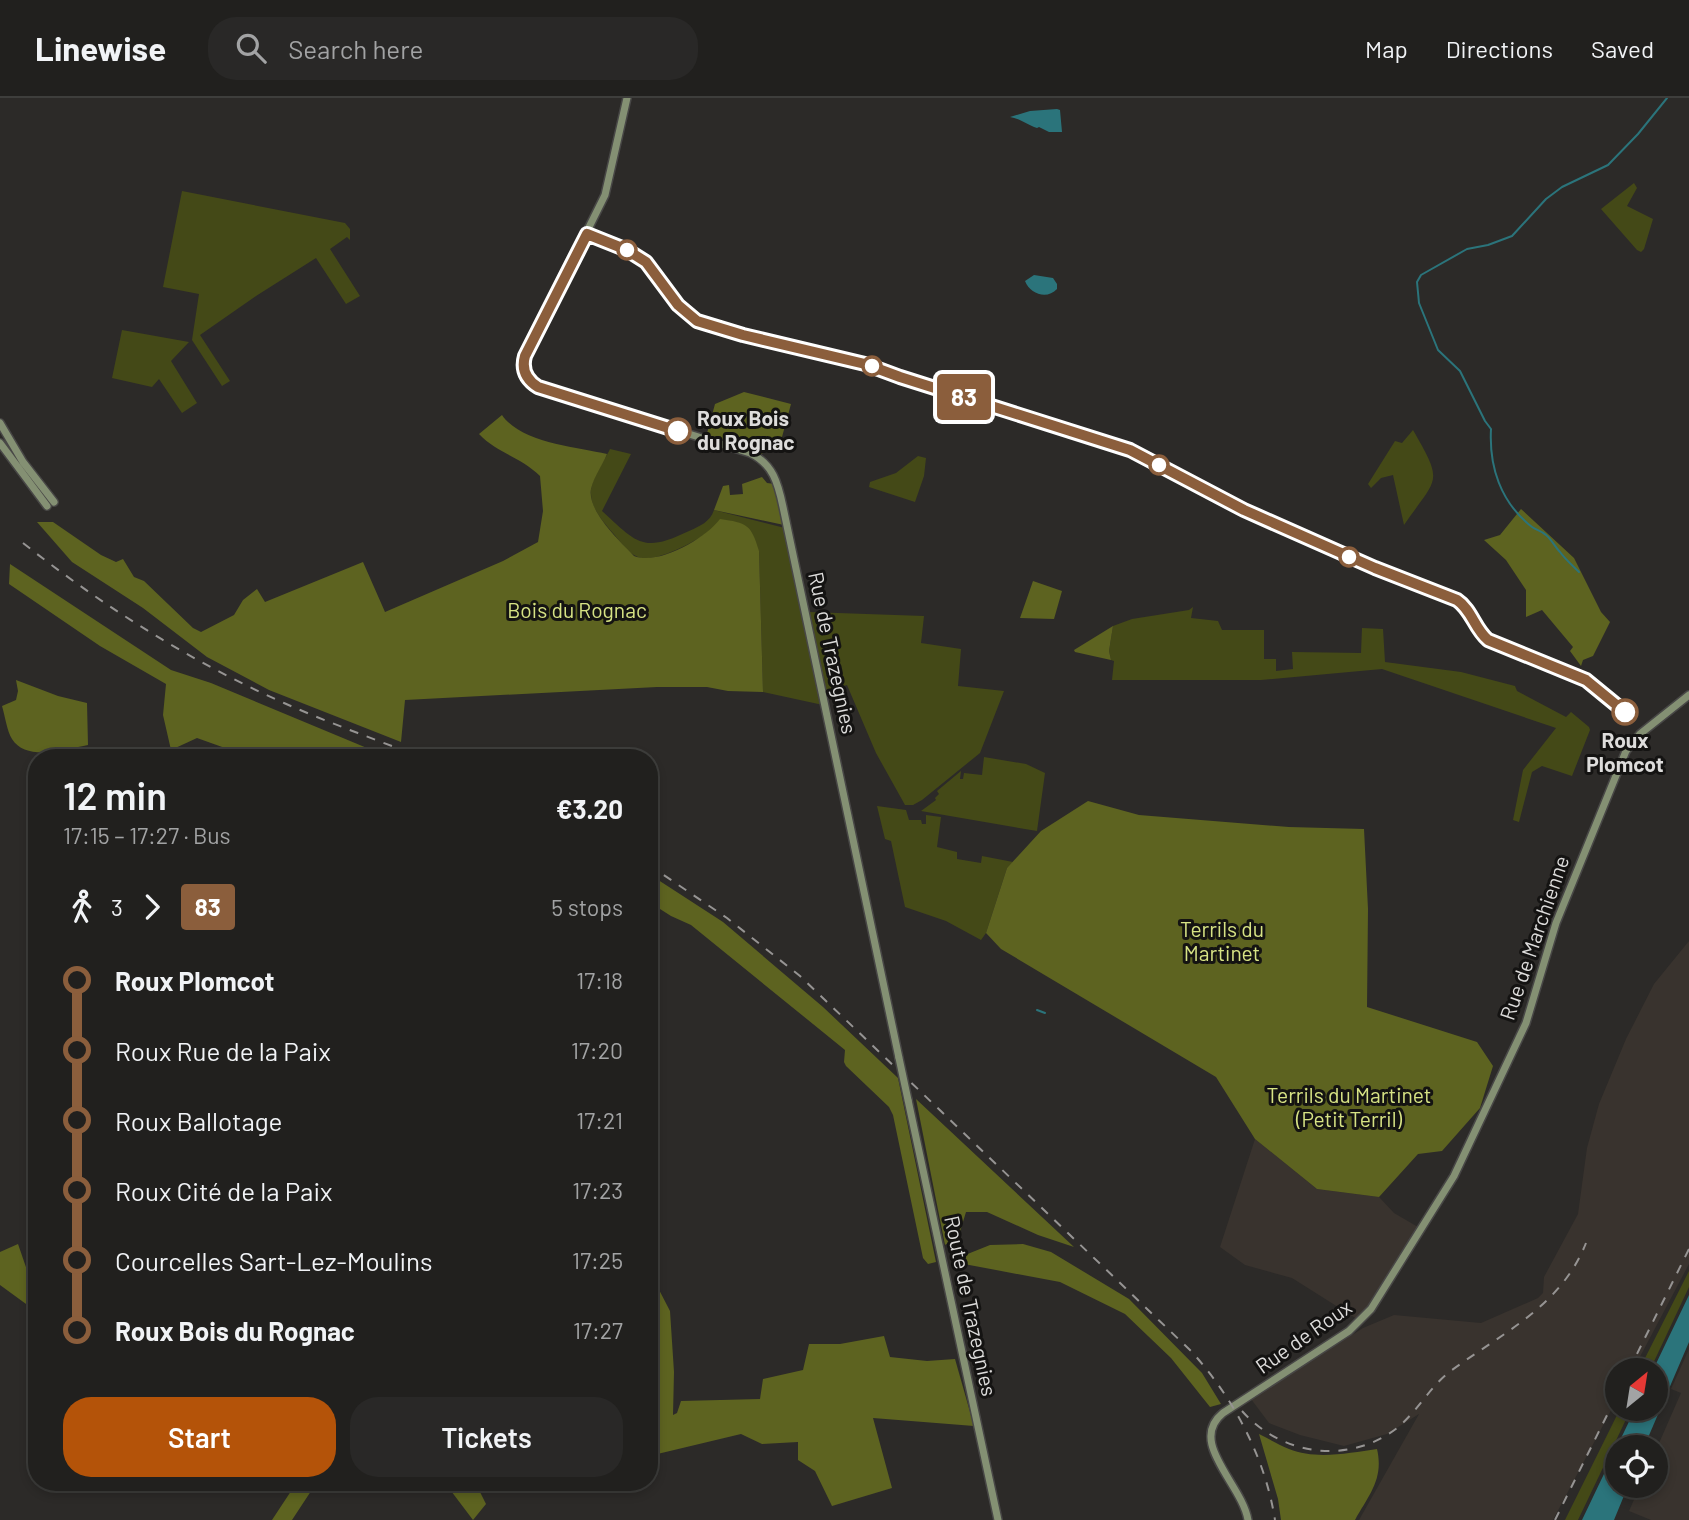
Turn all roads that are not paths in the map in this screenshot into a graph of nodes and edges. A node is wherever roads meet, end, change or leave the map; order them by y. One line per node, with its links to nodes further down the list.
1 (627, 98): 5 (main road, Rue de Trazegnies, bridge)
2 (0, 423): 3 (main road)
3 (0, 443)
4 (1689, 695): 6 (main road, Rue de Marchienne)
5 (908, 1100): 7 (main road, Route de Trazegnies)
6 (1455, 1174): 8 (main road, Rue de Roux)
7 (998, 1520)
8 (1248, 1520)

